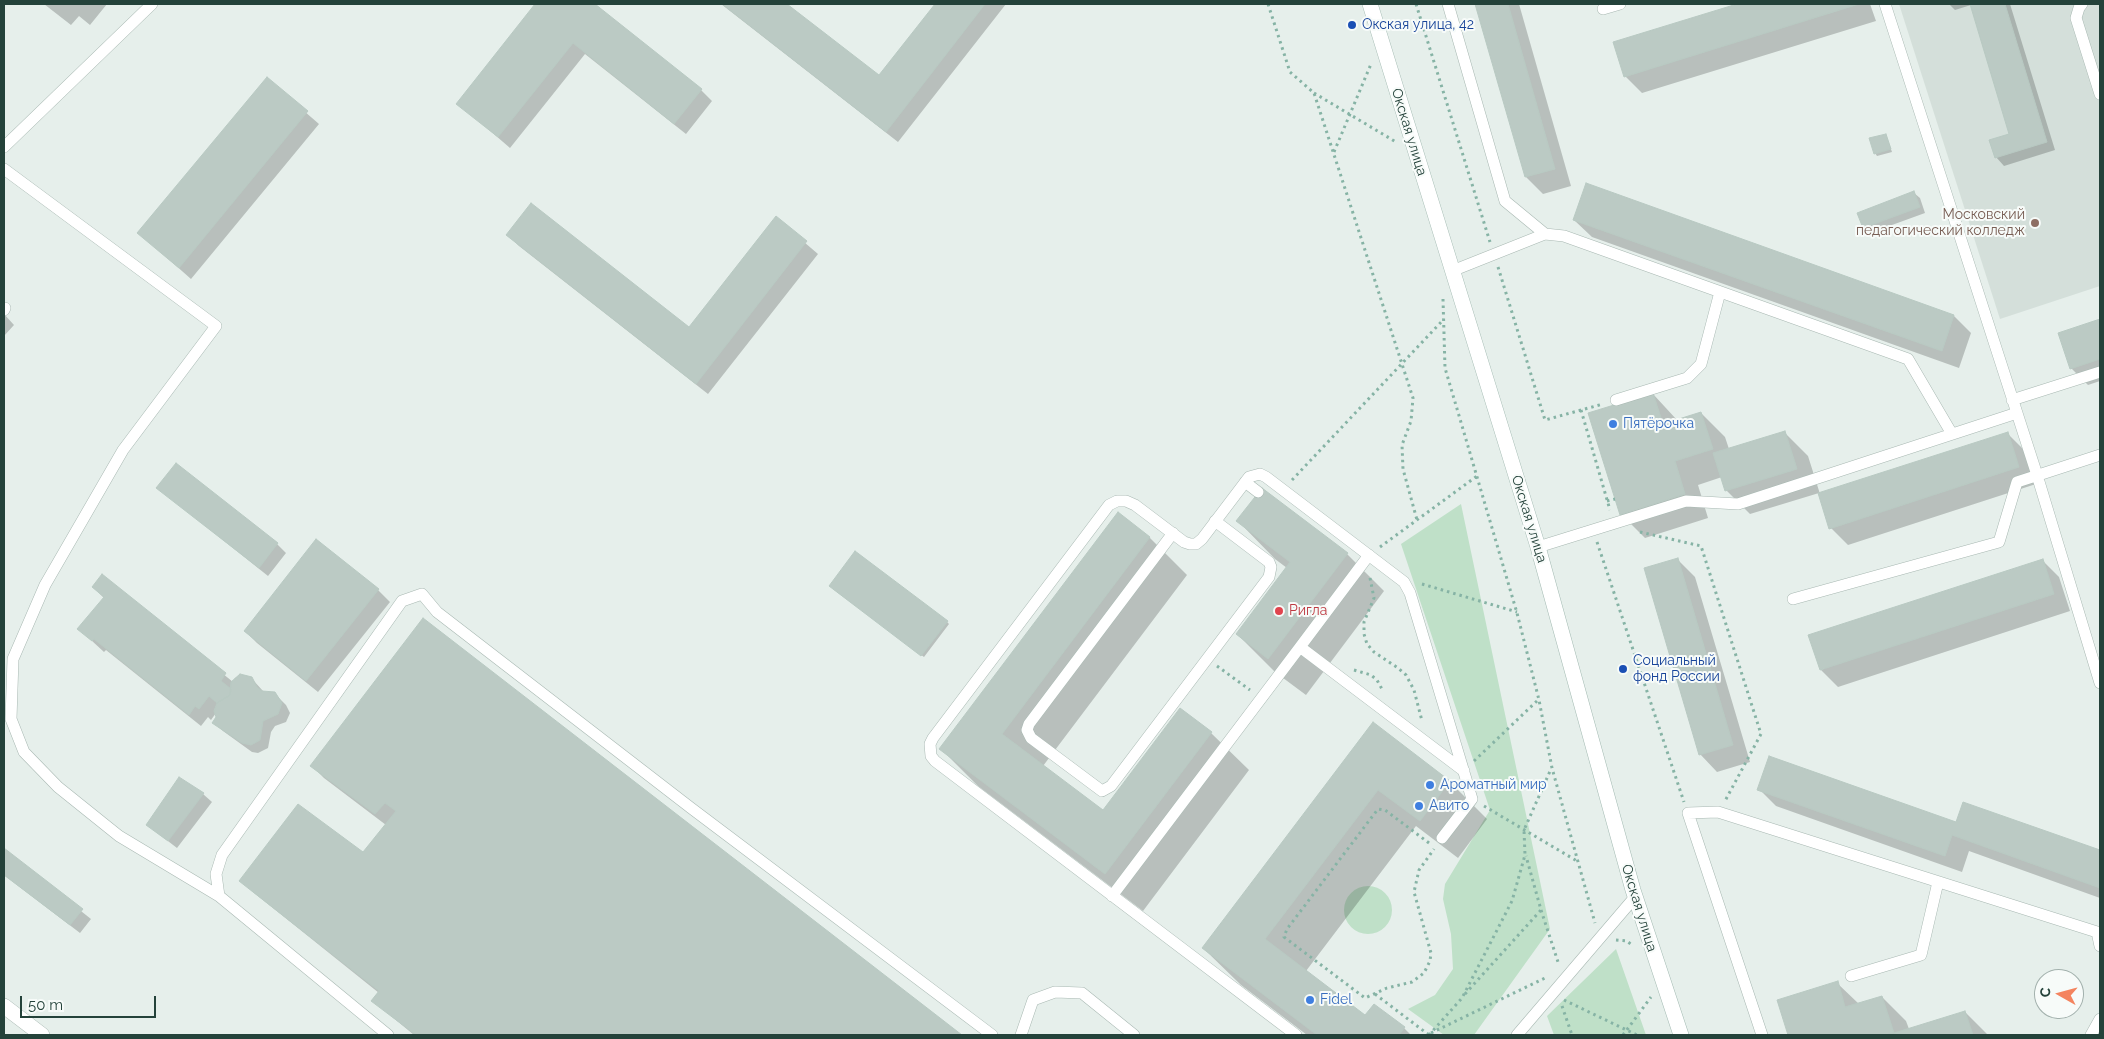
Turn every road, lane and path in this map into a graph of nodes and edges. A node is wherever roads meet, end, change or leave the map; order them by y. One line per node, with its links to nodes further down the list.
1 (152, 4): 15 (lane)
2 (1268, 4): 11 (path)
3 (1370, 4): 20 (main road, Окская улица)
4 (1416, 4): 19 (path)
5 (1448, 4): 18 (lane)
6 (1620, 4): 9 (lane)
7 (1885, 4): 27 (lane)
8 (2082, 4): 12 (lane)
9 (1603, 9)
10 (1376, 69): 13 (path)
11 (1314, 93): 13 (path); 16 (path)
12 (2100, 94)
13 (1350, 114): 14 (path); 16 (path)
14 (1394, 133)
15 (4, 147)
16 (1334, 153): 24 (path)
17 (4, 168): 68 (lane)
18 (1545, 234): 19 (lane); 22 (lane)
19 (1494, 255): 20 (lane); 28 (path)
20 (1452, 272): 45 (main road, Окская улица)
21 (1443, 290): 23 (path)
22 (1720, 292): 26 (lane); 30 (lane)
23 (1444, 319): 24 (path); 33 (path)
24 (1402, 363): 35 (path); 39 (path)
25 (2100, 372): 27 (lane)
26 (1616, 400): 28 (path)
27 (2012, 400): 29 (lane)
28 (1581, 410): 38 (path)
29 (2017, 414): 30 (lane); 32 (lane)
30 (1952, 434): 41 (lane)
31 (2100, 455): 32 (lane)
32 (2037, 475): 48 (lane); 51 (lane)
33 (1477, 476): 39 (path); 49 (path)
34 (1245, 482): 35 (lane); 36 (lane); 40 (lane)
35 (1283, 490): 46 (lane)
36 (1258, 492)
37 (1615, 499): 38 (path)
38 (1607, 501): 41 (path)
39 (1417, 520): 46 (path)
40 (1215, 521): 44 (lane); 44 (lane)
41 (1614, 523): 42 (lane)
42 (1593, 530): 45 (lane); 62 (path)
43 (1637, 531): 61 (path)
44 (1172, 533): 69 (lane)
45 (1538, 547): 70 (main road, Окская улица)
46 (1367, 558): 47 (lane); 52 (lane); 57 (path)
47 (1399, 577): 49 (path); 59 (lane)
48 (1793, 600)
49 (1517, 613): 56 (path)
50 (2100, 642): 51 (lane)
51 (2088, 646): 54 (lane)
52 (1300, 647): 55 (lane); 57 (lane)
53 (1214, 663): 55 (path)
54 (2100, 684)
55 (1261, 698): 69 (lane)
56 (1539, 700): 58 (path); 59 (path)
57 (1428, 744): 59 (lane)
58 (1552, 768): 63 (path); 66 (path)
59 (1464, 771): 60 (lane)
60 (1472, 799): 63 (path); 64 (lane)
61 (1718, 812): 62 (lane); 67 (lane)
62 (1688, 813): 95 (lane)
63 (1524, 830): 65 (path); 66 (path)
64 (1439, 843): 77 (path); 77 (path)
65 (1525, 855): 71 (path); 79 (path)
66 (1578, 862): 72 (path)
67 (1938, 882): 73 (lane); 76 (lane)
68 (219, 896): 84 (lane); 85 (lane)
69 (1112, 896): 88 (lane)
70 (1635, 897): 90 (lane); 94 (main road, Окская улица)
71 (1541, 910): 74 (path); 79 (path)
72 (1597, 930)
73 (2100, 946)
74 (1561, 970)
75 (1552, 975): 89 (path)
76 (1851, 976)
77 (1375, 994): 89 (path)
78 (1653, 994): 82 (path)
79 (1462, 998): 89 (path)
80 (4, 1006): 83 (main road)
81 (2100, 1019): 96 (lane)
82 (1626, 1031): 91 (path); 92 (path); 93 (path)
83 (42, 1035)
84 (388, 1035)
85 (992, 1035)
86 (1021, 1035): 87 (lane)
87 (1134, 1035)
88 (1296, 1035)
89 (1429, 1035)
90 (1517, 1035)
91 (1572, 1035)
92 (1623, 1035)
93 (1637, 1035)
94 (1681, 1035)
95 (1762, 1035)
96 (2091, 1035)

